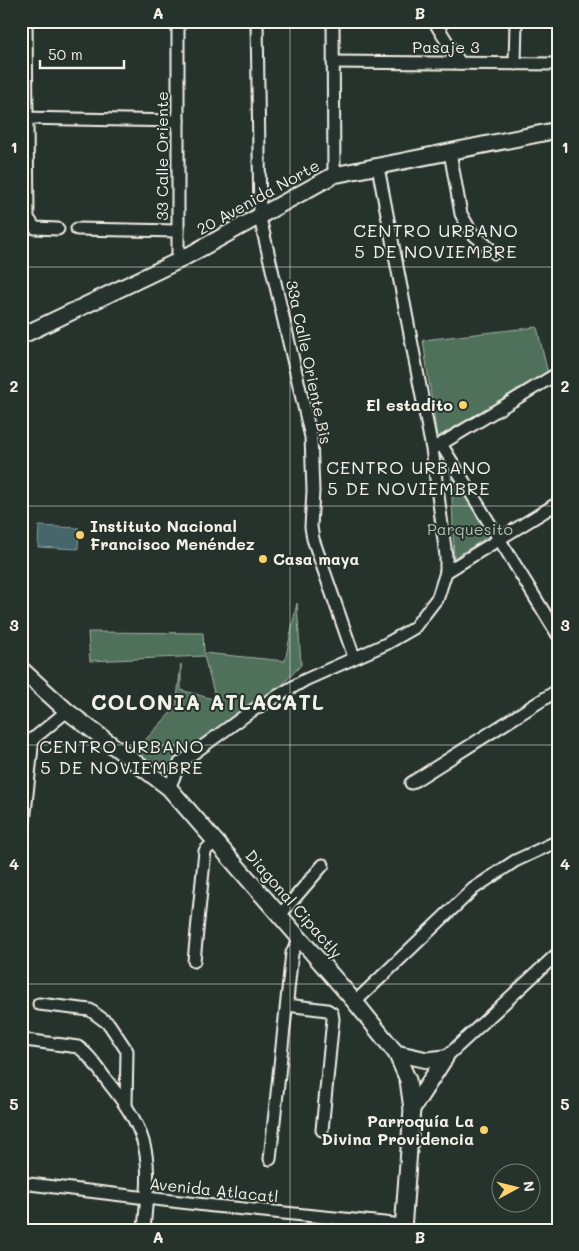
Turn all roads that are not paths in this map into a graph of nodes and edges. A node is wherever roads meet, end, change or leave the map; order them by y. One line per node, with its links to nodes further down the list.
1 (26, 21): 11 (street)
2 (178, 21): 12 (street, 33 Calle Oriente)
3 (258, 21): 17 (street, 33a Calle Oriente Bis)
4 (333, 21): 7 (street)
5 (434, 21): 8 (street)
6 (516, 21): 9 (street)
7 (333, 62): 8 (street, Pasaje 3); 16 (street)
8 (460, 63): 9 (street, Pasaje 3)
9 (515, 64): 10 (street, Pasaje 3)
10 (558, 64)
11 (24, 118): 12 (street); 19 (street)
12 (178, 122): 20 (street, 33 Calle Oriente)
13 (558, 130): 14 (street, 20 Avenida Norte)
14 (450, 152): 15 (street, 20 Avenida Norte); 21 (street)
15 (378, 167): 16 (street, 20 Avenida Norte); 25 (street)
16 (334, 175): 17 (street, 20 Avenida Norte)
17 (260, 218): 22 (street, 20 Avenida Norte); 30 (street, 33a Calle Oriente Bis)
18 (77, 229): 20 (street)
19 (58, 230)
20 (178, 230): 22 (street, 33 Calle Oriente)
21 (495, 253)
22 (178, 261): 23 (street, 20 Avenida Norte)
23 (21, 336)
24 (556, 375): 25 (street)
25 (437, 446): 27 (street); 28 (street)
26 (558, 503): 27 (street)
27 (499, 539): 28 (street); 29 (street)
28 (446, 572): 30 (street)
29 (558, 635)
30 (354, 657): 37 (street)
31 (21, 669): 33 (street, Diagonal Cipactly)
32 (558, 690): 36 (street)
33 (68, 711): 34 (street); 37 (street, Diagonal Cipactly)
34 (33, 738): 35 (street); 40 (street)
35 (21, 749)
36 (411, 783)
37 (169, 788): 39 (street, Diagonal Cipactly)
38 (558, 841): 46 (street)
39 (216, 842): 42 (street, Diagonal Cipactly); 45 (street)
40 (21, 850)
41 (323, 865): 42 (street)
42 (280, 915): 43 (street, Diagonal Cipactly)
43 (300, 938): 46 (street, Diagonal Cipactly); 48 (street)
44 (558, 953): 51 (street)
45 (194, 961)
46 (355, 1002): 50 (street, Diagonal Cipactly)
47 (39, 1004): 52 (street)
48 (286, 1005): 54 (street); 55 (street)
49 (25, 1040): 52 (street)
50 (396, 1053): 51 (street); 53 (street, Diagonal Cipactly)
51 (446, 1058): 53 (street)
52 (126, 1104): 57 (street)
53 (412, 1109): 58 (street, Diagonal Cipactly)
54 (322, 1130)
55 (270, 1159)
56 (21, 1183): 57 (street, Avenida Atlacatl)
57 (147, 1199): 58 (street, Avenida Atlacatl); 59 (street)
58 (403, 1227)
59 (144, 1230)

